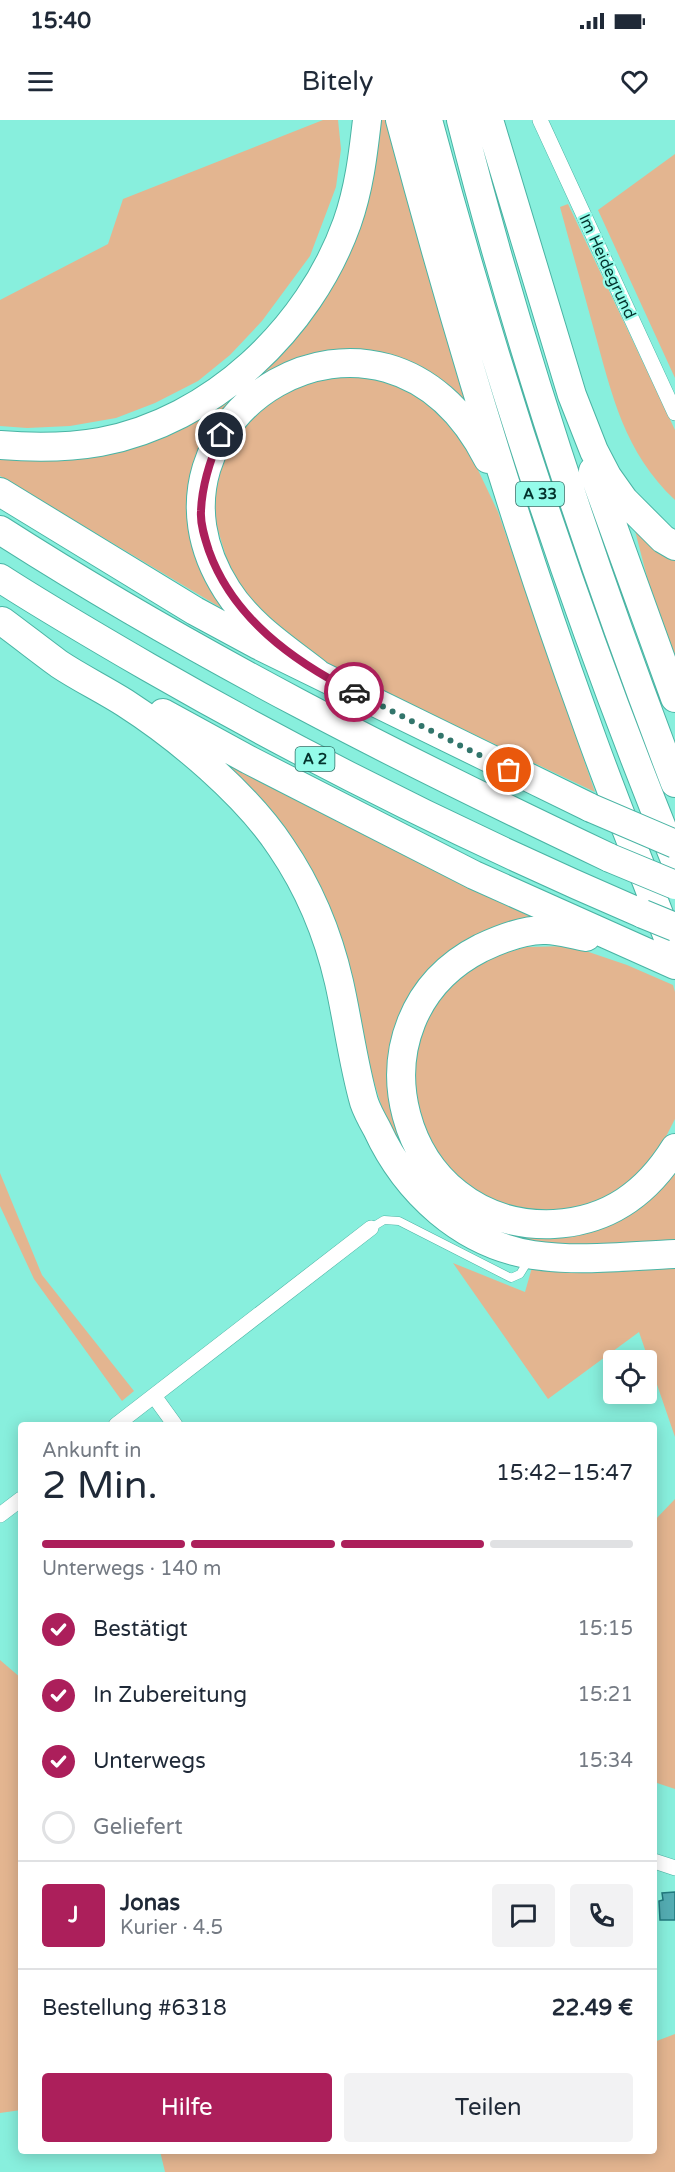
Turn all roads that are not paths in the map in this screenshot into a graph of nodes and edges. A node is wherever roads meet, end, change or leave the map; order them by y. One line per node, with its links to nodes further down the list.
1 (367, 120): 9 (highway)
2 (400, 120): 12 (highway)
3 (428, 120): 20 (highway, A 33)
4 (461, 120): 18 (highway, A 33)
5 (489, 120): 7 (highway)
6 (540, 120): 8 (street, Im Heidegrund)
7 (572, 395): 13 (highway); 17 (highway)
8 (675, 413)
9 (0, 445)
10 (0, 492): 16 (highway)
11 (0, 530): 21 (highway, A 2, bridge)
12 (520, 532): 16 (highway); 21 (highway)
13 (675, 546)
14 (0, 578): 21 (highway, A 2)
15 (1, 620): 24 (highway); 30 (highway)
16 (317, 673): 19 (highway, bridge)
17 (675, 698)
18 (675, 783)
19 (675, 844)
20 (675, 860)
21 (657, 897): 22 (highway, A 2, bridge); 23 (highway); 25 (highway)
22 (675, 927)
23 (675, 942)
24 (643, 951): 26 (highway); 27 (highway)
25 (675, 957)
26 (675, 965)
27 (675, 1148)
28 (371, 1228): 30 (lane); 31 (street)
29 (675, 1254): 30 (highway)
30 (532, 1255)
31 (154, 1396): 32 (street); 33 (street)
32 (120, 1422)
33 (173, 1422)
34 (18, 1501): 35 (street)
35 (0, 1515)
36 (657, 1862): 37 (street)
37 (675, 1868)

